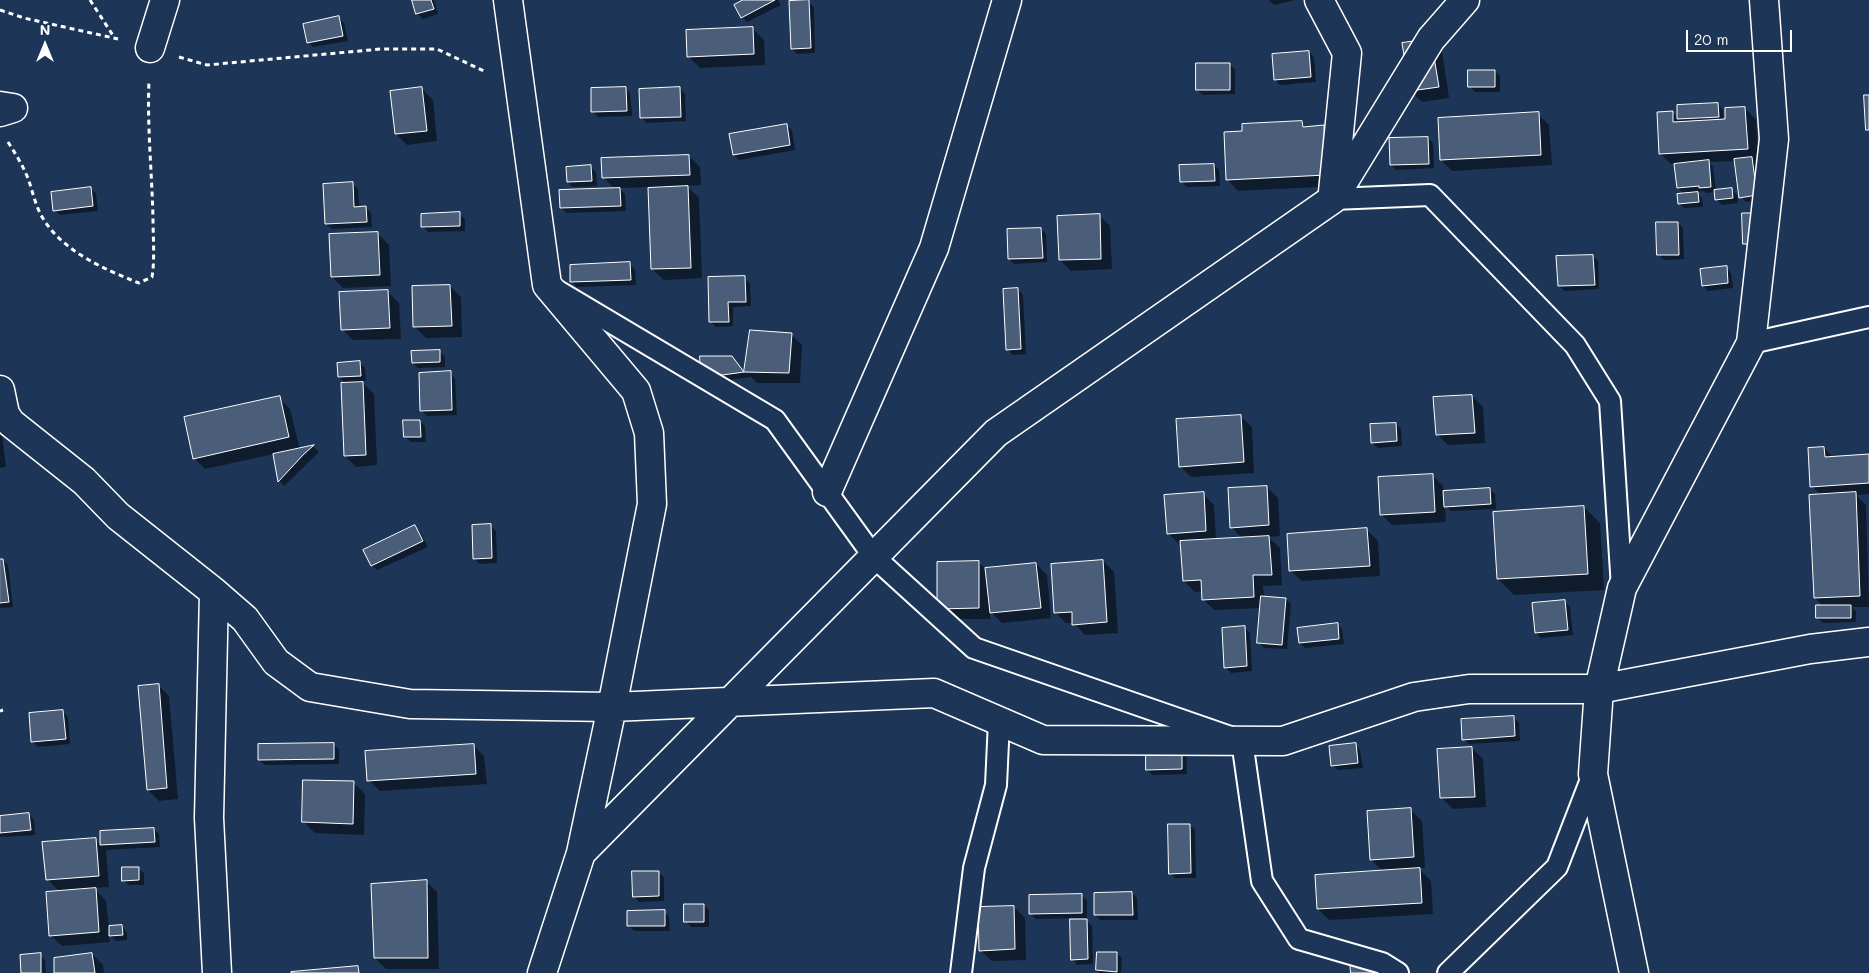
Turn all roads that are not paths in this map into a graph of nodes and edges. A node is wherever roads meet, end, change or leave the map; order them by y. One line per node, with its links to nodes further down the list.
1 (165, 0): 7 (street)
2 (508, 0): 11 (street)
3 (1006, 0): 15 (street)
4 (1319, 0): 10 (street)
5 (1465, 0): 10 (street)
6 (1764, 0): 13 (street)
7 (150, 48)
8 (0, 106): 9 (street)
9 (3, 124)
10 (1333, 199): 16 (street); 17 (lane)
11 (547, 284): 15 (lane); 22 (street)
12 (1869, 317): 13 (lane)
13 (1751, 343): 17 (street)
14 (0, 390): 18 (street)
15 (828, 492): 16 (lane)
16 (874, 557): 21 (street); 24 (lane)
17 (1622, 588): 20 (street)
18 (214, 592): 22 (street); 27 (street)
19 (1869, 642): 20 (street)
20 (1599, 689): 24 (street); 25 (street)
21 (729, 703): 22 (street); 23 (street); 26 (street)
22 (612, 707): 26 (street)
23 (999, 721): 24 (street); 29 (lane)
24 (1242, 742): 30 (lane)
25 (1593, 774): 31 (lane); 32 (street)
26 (581, 853): 28 (street)
27 (217, 973)
28 (542, 973)
29 (961, 973)
30 (1398, 973)
31 (1448, 973)
32 (1634, 973)

